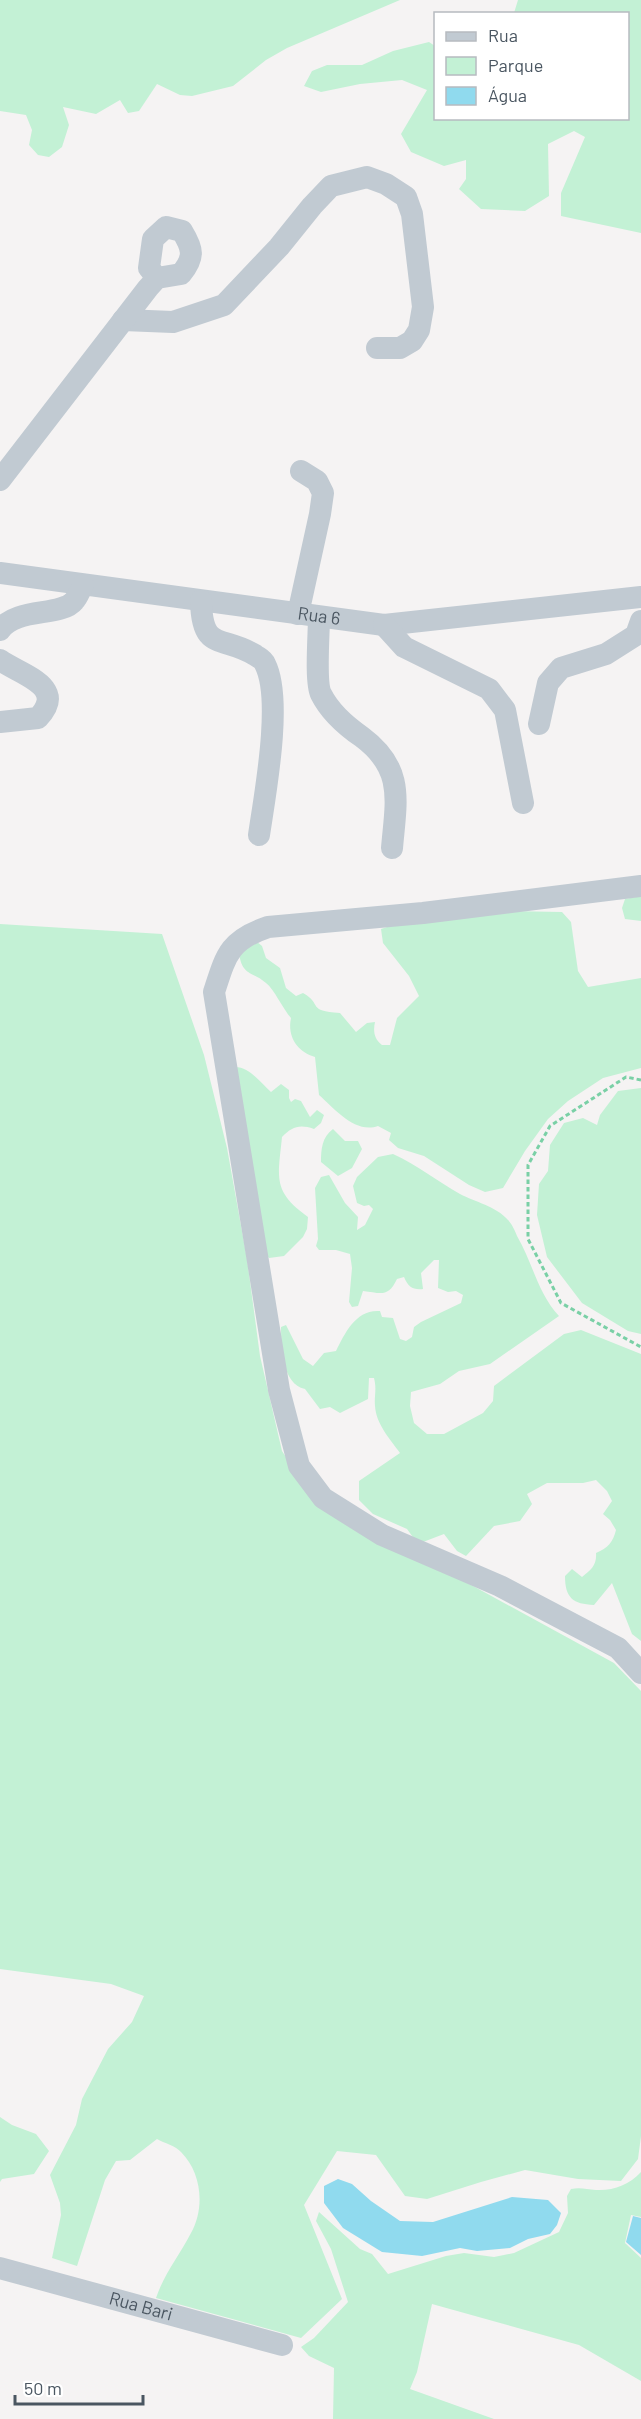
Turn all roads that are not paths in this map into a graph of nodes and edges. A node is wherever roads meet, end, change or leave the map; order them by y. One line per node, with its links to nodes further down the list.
1 (158, 278): 2 (street)
2 (123, 320): 3 (street); 5 (street)
3 (377, 348)
4 (301, 471): 10 (street)
5 (0, 480)
6 (0, 573): 7 (street, Rua 6)
7 (84, 585): 9 (street, Rua 6); 13 (street)
8 (641, 597): 12 (street, Rua 6)
9 (201, 601): 10 (street, Rua 6); 18 (street)
10 (308, 615): 12 (street, Rua 6); 19 (street)
11 (641, 621): 16 (street)
12 (384, 625): 17 (street)
13 (0, 630)
14 (0, 660): 15 (street)
15 (0, 722)
16 (539, 724)
17 (523, 803)
18 (259, 836)
19 (392, 848)
20 (641, 886): 21 (street)
21 (641, 1673)
22 (0, 2268): 23 (street, Rua Bari)
23 (282, 2345)

